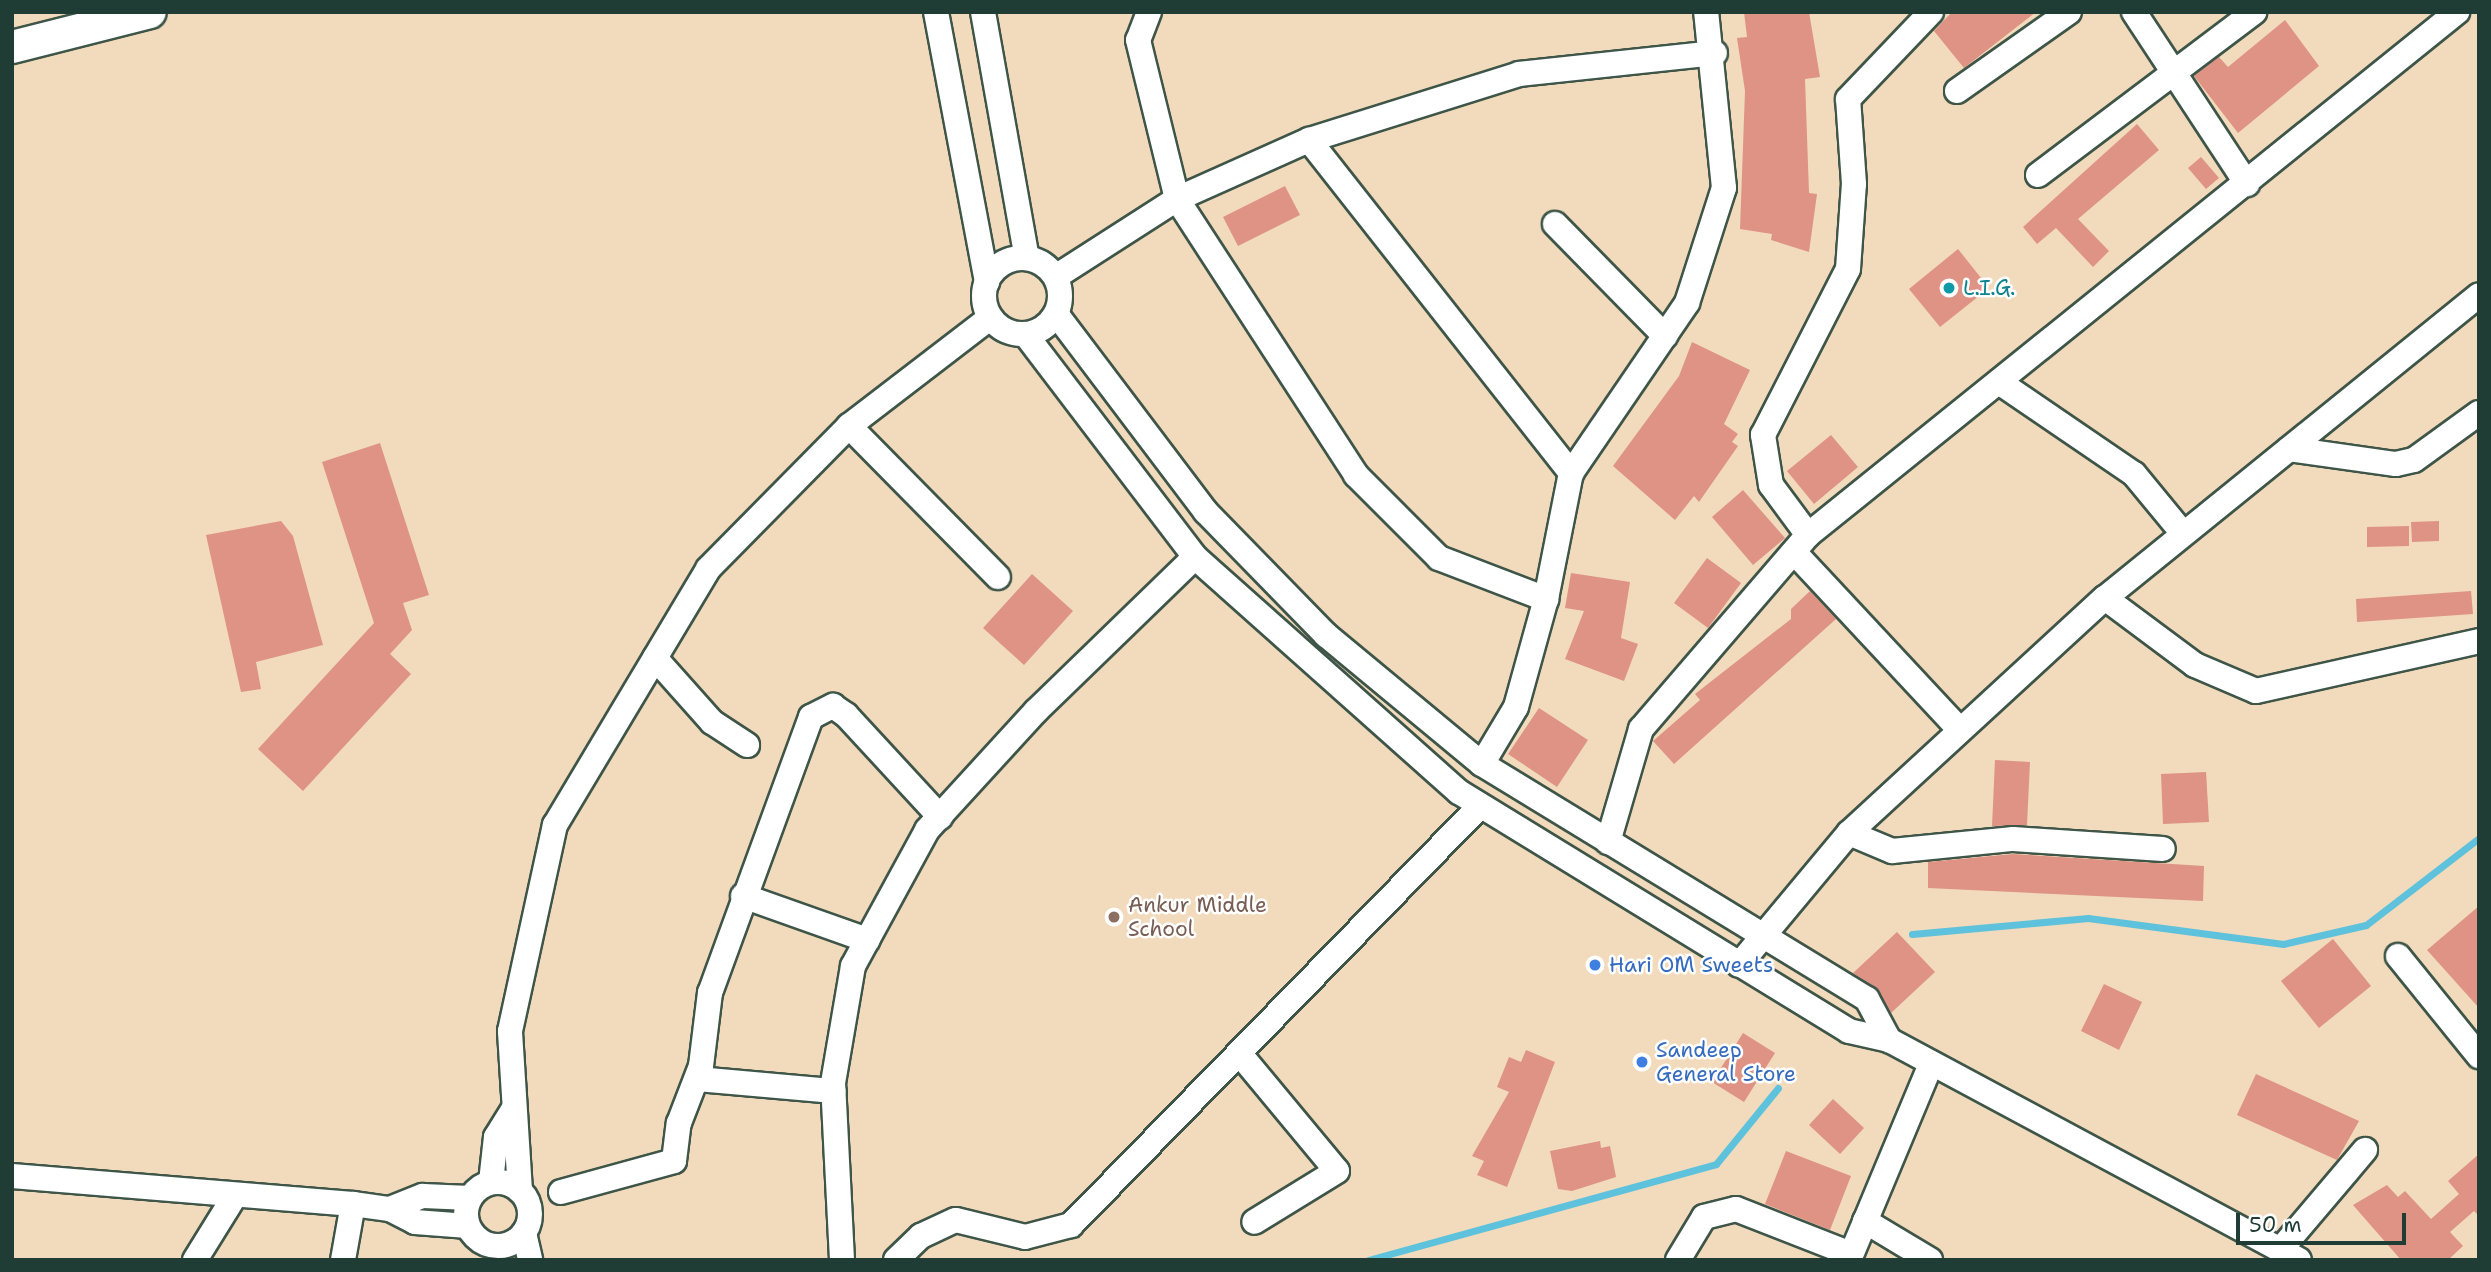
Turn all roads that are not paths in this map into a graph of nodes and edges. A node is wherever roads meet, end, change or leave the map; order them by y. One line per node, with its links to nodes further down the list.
1 (150, 12): 11 (main road)
2 (936, 12): 22 (street)
3 (983, 12): 20 (street)
4 (1706, 12): 12 (street)
5 (1931, 12): 34 (street)
6 (2069, 12): 14 (street)
7 (2134, 12): 13 (street)
8 (2254, 12): 13 (street)
9 (2456, 12): 17 (street)
10 (1147, 13): 18 (street)
11 (12, 47)
12 (1715, 53): 15 (street); 27 (street)
13 (2175, 72): 16 (street); 17 (street)
14 (1957, 91)
15 (1309, 139): 18 (street); 32 (street)
16 (2038, 175)
17 (2246, 184): 28 (street)
18 (1177, 199): 21 (street); 38 (street)
19 (1555, 224): 27 (street)
20 (1027, 258): 21 (street); 22 (street)
21 (1057, 276): 24 (street)
22 (987, 282): 25 (street)
23 (2479, 295): 31 (street)
24 (1057, 315): 26 (street); 43 (street)
25 (990, 318): 26 (street); 30 (street)
26 (1026, 335): 35 (street)
27 (1665, 337): 32 (street)
28 (1999, 382): 33 (street); 34 (street)
29 (2479, 413): 31 (street)
30 (849, 426): 36 (street); 40 (street)
31 (2289, 449): 33 (street)
32 (1571, 473): 38 (street)
33 (2181, 531): 37 (street)
34 (1801, 544): 41 (street); 47 (street)
35 (1195, 557): 44 (street); 45 (street)
36 (998, 577)
37 (2105, 598): 39 (street); 41 (street)
38 (1546, 599): 43 (street)
39 (2479, 641)
40 (655, 658): 42 (street); 60 (street)
41 (1960, 730): 46 (street)
42 (747, 744)
43 (1482, 764): 47 (street)
44 (1480, 806): 53 (street); 55 (street)
45 (940, 817): 49 (street); 51 (street)
46 (1849, 832): 48 (street); 50 (street)
47 (1608, 842): 50 (street)
48 (2163, 849)
49 (743, 896): 51 (street); 58 (street)
50 (1764, 935): 53 (street); 54 (street)
51 (867, 940): 59 (street)
52 (2398, 956): 56 (street)
53 (1739, 965): 54 (street)
54 (1889, 1040): 57 (street)
55 (1239, 1053): 71 (street); 81 (street)
56 (2479, 1056)
57 (1931, 1064): 70 (street); 75 (street)
58 (698, 1079): 59 (street); 65 (street)
59 (833, 1091): 80 (street)
60 (513, 1110): 63 (street); 64 (street)
61 (2365, 1150): 75 (street)
62 (12, 1175): 66 (street)
63 (491, 1182): 64 (street); 67 (street)
64 (520, 1191): 73 (street)
65 (561, 1192)
66 (234, 1197): 68 (street); 77 (street)
67 (470, 1198): 69 (street); 72 (street)
68 (353, 1205): 69 (street); 78 (street)
69 (390, 1209): 72 (street)
70 (1865, 1221): 76 (street); 83 (street)
71 (1254, 1222)
72 (468, 1226): 74 (street)
73 (524, 1233): 74 (street); 79 (street)
74 (493, 1253)
75 (2290, 1254)
76 (1850, 1257): 82 (street)
77 (195, 1260)
78 (342, 1260)
79 (530, 1260)
80 (842, 1260)
81 (895, 1260)
82 (1678, 1260)
83 (1930, 1260)

